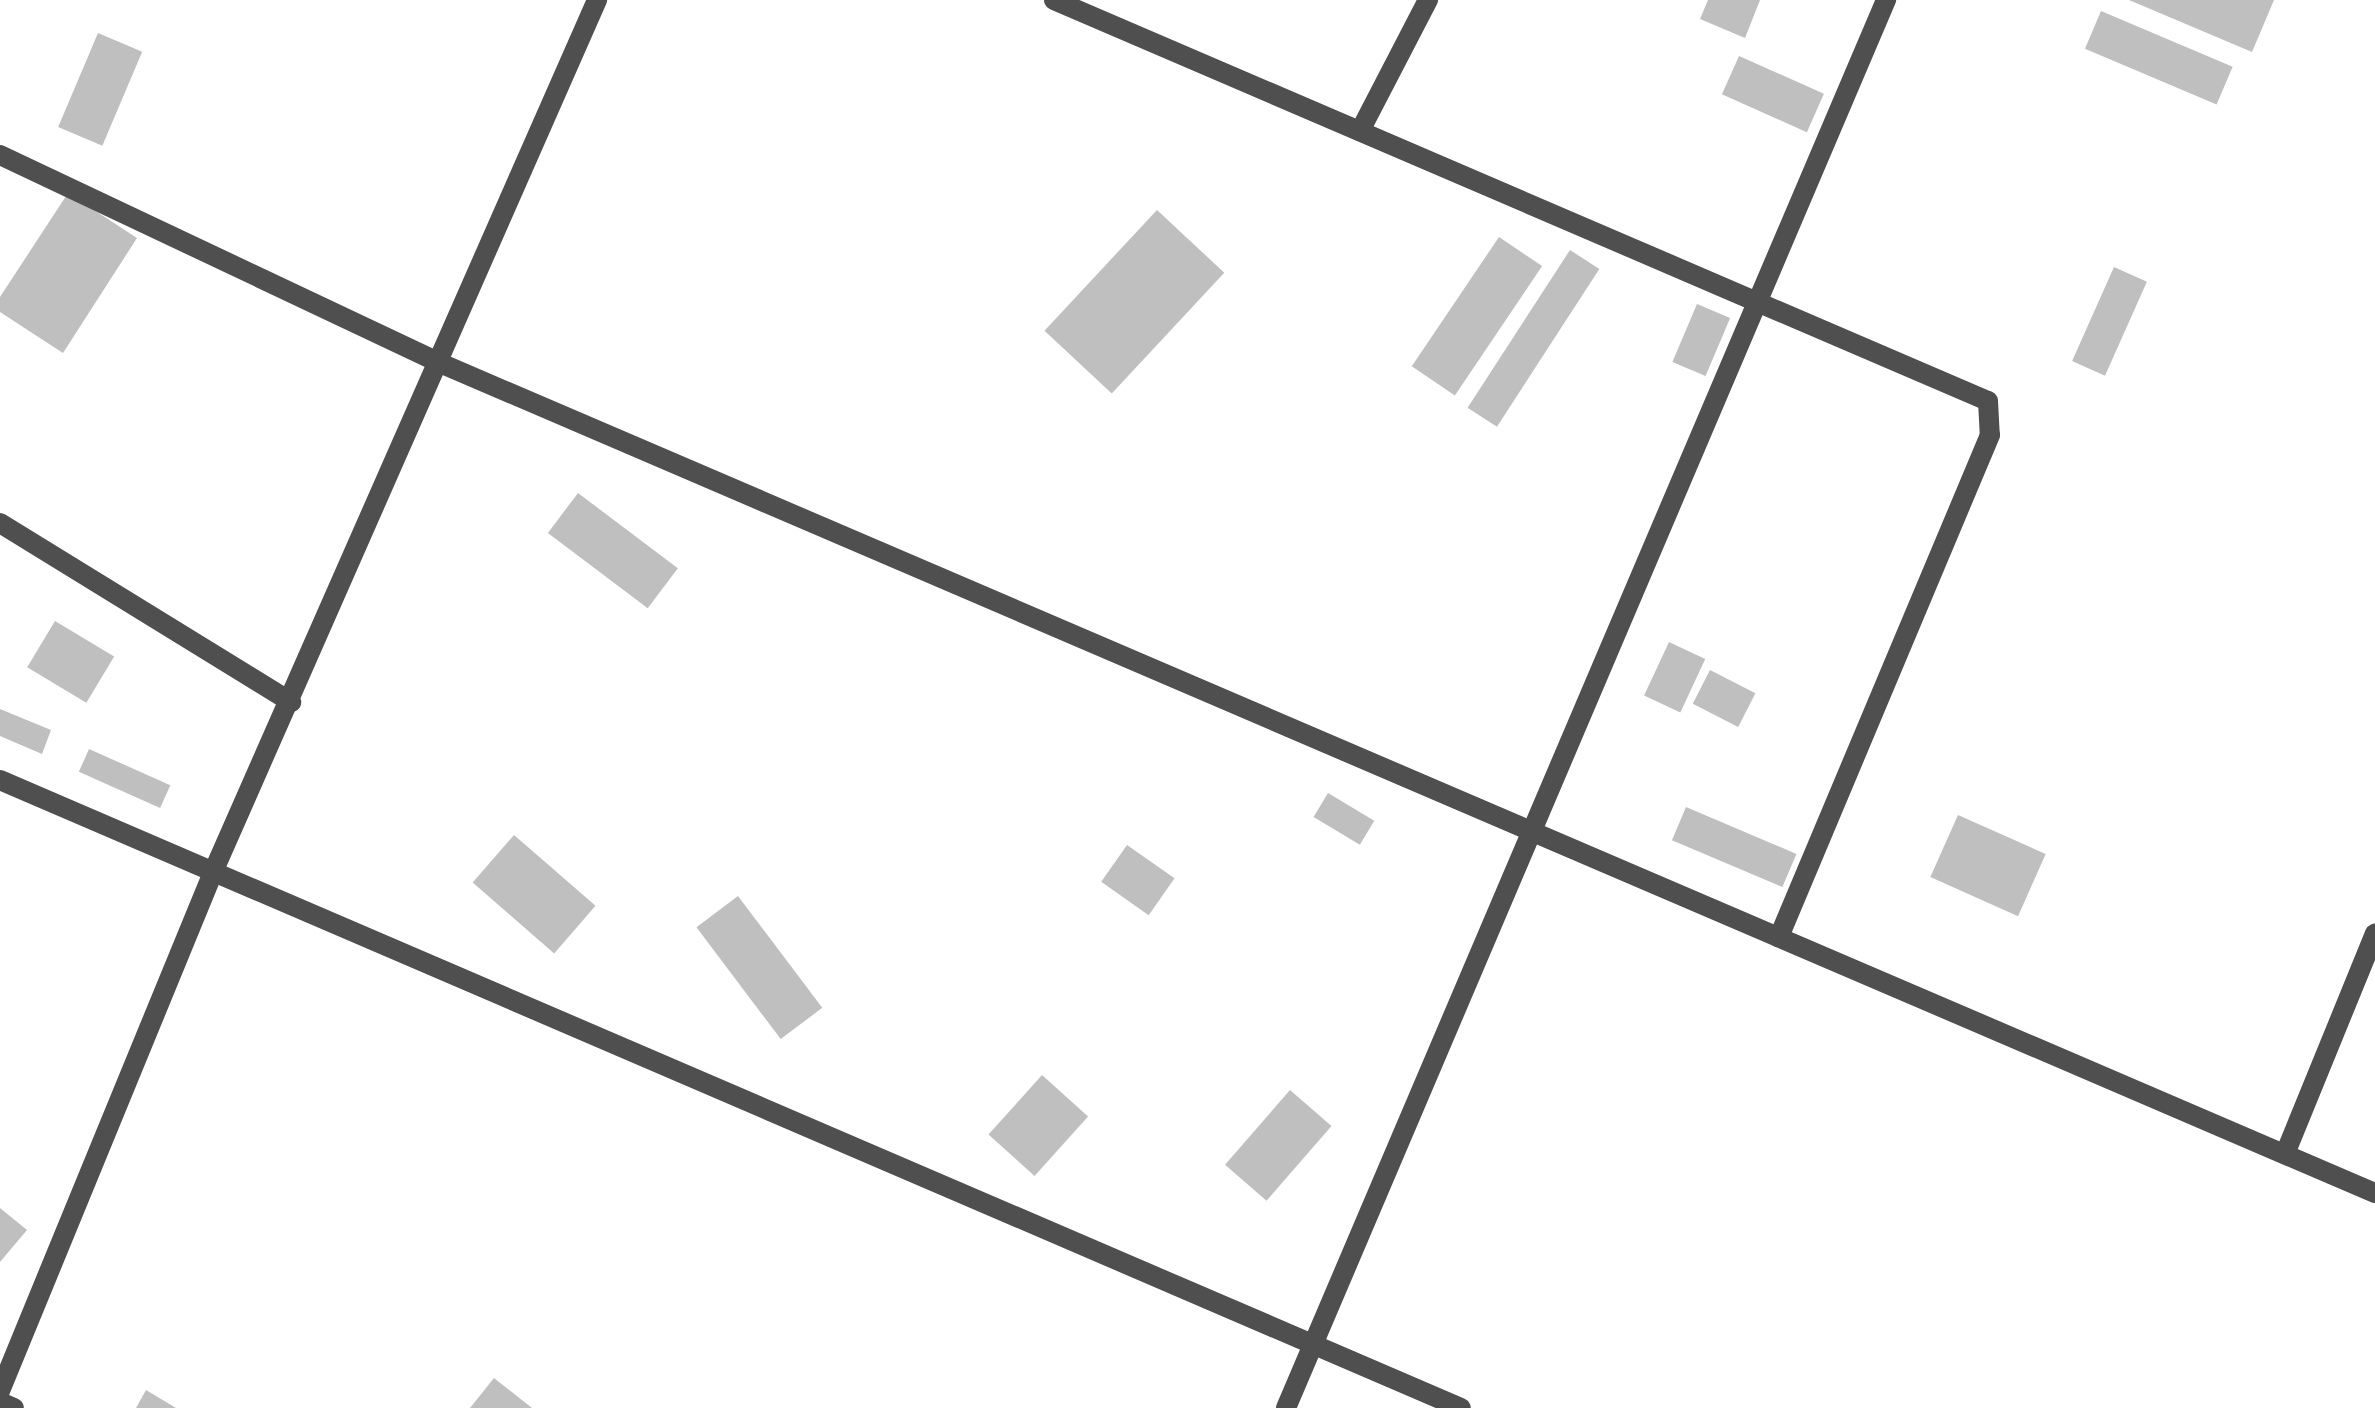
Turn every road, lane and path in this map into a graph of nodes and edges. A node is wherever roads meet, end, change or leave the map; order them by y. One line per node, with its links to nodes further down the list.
1 (596, 0): 9 (street)
2 (1054, 0): 5 (street)
3 (1428, 0): 6 (street)
4 (1886, 0): 8 (street)
5 (1092, 8): 6 (street)
6 (1360, 131): 8 (street)
7 (0, 155): 9 (street)
8 (1756, 301): 13 (street); 16 (street)
9 (440, 363): 11 (street); 13 (street)
10 (0, 523): 11 (street)
11 (291, 702): 14 (street)
12 (0, 780): 14 (street)
13 (1530, 830): 16 (street); 19 (street)
14 (214, 870): 19 (street); 20 (street)
15 (2375, 934): 17 (street)
16 (1779, 937): 17 (street)
17 (2285, 1154): 18 (street)
18 (2375, 1193)
19 (1314, 1343): 23 (street); 24 (street)
20 (0, 1390)
21 (0, 1402): 22 (street)
22 (14, 1408)
23 (1286, 1408)
24 (1462, 1408)

